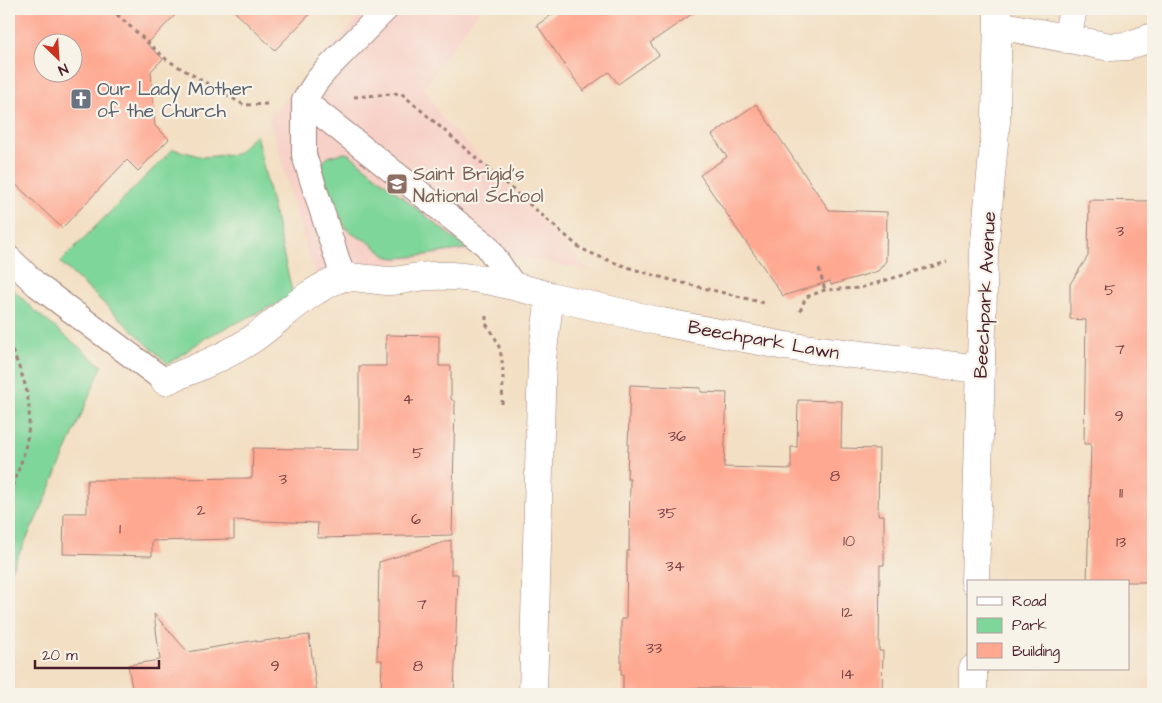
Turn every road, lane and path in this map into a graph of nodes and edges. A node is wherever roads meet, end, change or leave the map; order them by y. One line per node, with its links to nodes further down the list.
1 (111, 9): 7 (path)
2 (386, 9): 7 (lane)
3 (1073, 9): 6 (street)
4 (998, 17): 6 (street); 8 (street, Beechpark Avenue)
5 (1153, 37): 6 (street)
6 (1067, 39)
7 (304, 101): 11 (lane); 13 (lane); 16 (path)
8 (984, 252): 14 (path); 21 (street, Beechpark Avenue)
9 (9, 258): 22 (lane)
10 (819, 269): 14 (path)
11 (343, 277): 12 (street, Beechpark Lawn); 22 (street)
12 (488, 281): 13 (street, Beechpark Lawn); 23 (path)
13 (514, 286): 15 (street, Beechpark Lawn)
14 (825, 290): 18 (path)
15 (550, 296): 20 (street, Beechpark Lawn); 27 (street)
16 (771, 305)
17 (793, 309): 18 (path)
18 (801, 310): 20 (path)
19 (9, 344): 24 (path)
20 (785, 346): 21 (street, Beechpark Lawn)
21 (980, 369): 25 (street, Beechpark Avenue)
22 (166, 381)
23 (502, 412)
24 (9, 493)
25 (975, 580)
26 (973, 670): 28 (street)
27 (533, 694)
28 (973, 694)

